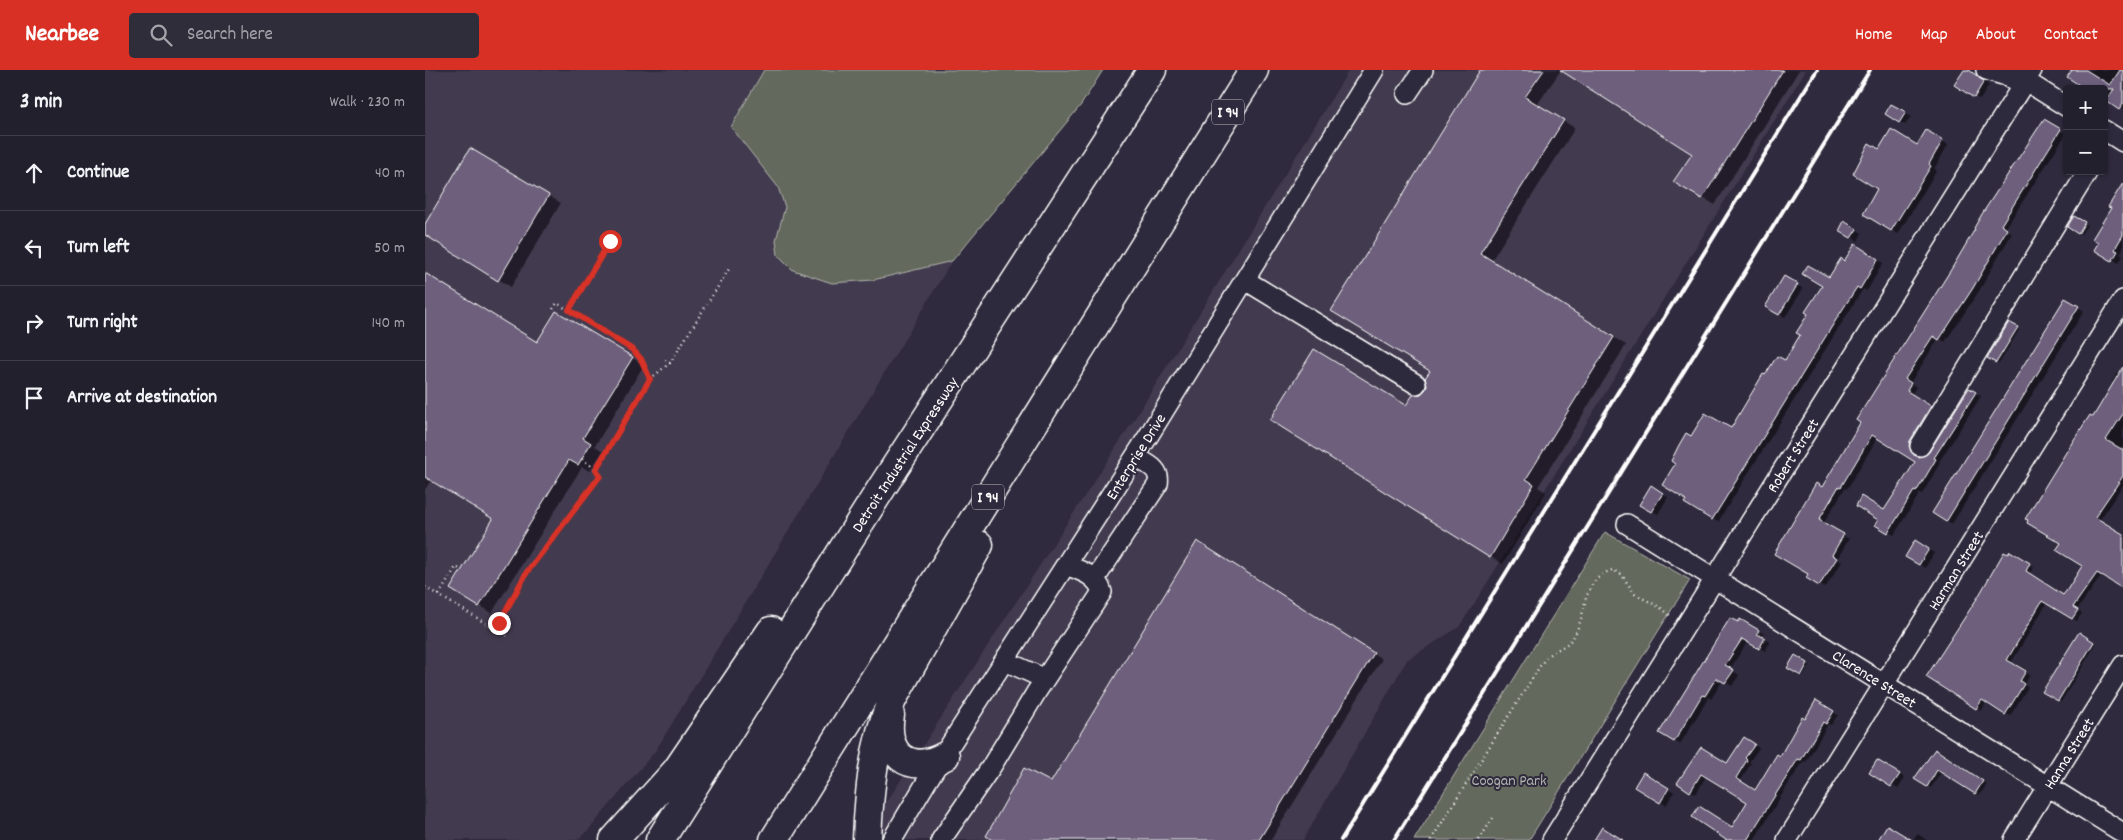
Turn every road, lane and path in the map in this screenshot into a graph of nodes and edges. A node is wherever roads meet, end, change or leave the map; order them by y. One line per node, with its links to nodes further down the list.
1 (1152, 70): 26 (highway, Detroit Industrial Expressway)
2 (1254, 70): 10 (highway, I 94)
3 (1374, 70): 14 (street, Enterprise Drive)
4 (1423, 70): 8 (street)
5 (1985, 70): 7 (street)
6 (2008, 70): 7 (street)
7 (2027, 79): 9 (street); 30 (street, Robert Street)
8 (1407, 94)
9 (2063, 104)
10 (1202, 153): 41 (highway); 48 (highway, I 94)
11 (2086, 175): 22 (street)
12 (610, 241): 17 (path)
13 (729, 269): 19 (path)
14 (1245, 280): 21 (street); 23 (street, Enterprise Drive)
15 (2123, 300): 40 (street, Harman Street)
16 (553, 309): 17 (path)
17 (569, 310): 20 (path)
18 (665, 360): 19 (path)
19 (670, 363): 20 (path)
20 (650, 379): 25 (path)
21 (1417, 384)
22 (1920, 446)
23 (1135, 457): 28 (street, Enterprise Drive); 31 (street)
24 (582, 458): 25 (path)
25 (596, 469): 35 (path)
26 (879, 492): 46 (highway); 47 (highway, Detroit Industrial Expressway)
27 (1627, 524): 30 (street, Clarence Street)
28 (1066, 565): 31 (street); 37 (street, Enterprise Drive)
29 (461, 570): 33 (path)
30 (1715, 578): 40 (street, Clarence Street); 54 (street, Robert Street)
31 (1095, 579): 39 (street)
32 (425, 587): 33 (path)
33 (439, 595): 35 (path)
34 (1671, 616): 52 (path)
35 (497, 629): 36 (path)
36 (507, 636)
37 (1005, 661): 39 (street); 42 (street, Enterprise Drive)
38 (2123, 665): 43 (street, Hanna Street)
39 (1045, 679): 51 (street)
40 (1884, 684): 43 (street, Clarence Street); 55 (street, Harman Street)
41 (892, 700): 42 (highway); 49 (highway)
42 (945, 756): 50 (street, Enterprise Drive)
43 (2047, 786): 45 (street, Clarence Street); 56 (street, Hanna Street)
44 (1495, 815): 53 (path)
45 (2123, 834)
46 (614, 840)
47 (660, 840)
48 (774, 840)
49 (867, 840)
50 (892, 840)
51 (941, 840)
52 (1431, 840)
53 (1479, 840)
54 (1552, 840)
55 (1787, 840)
56 (2014, 840)

